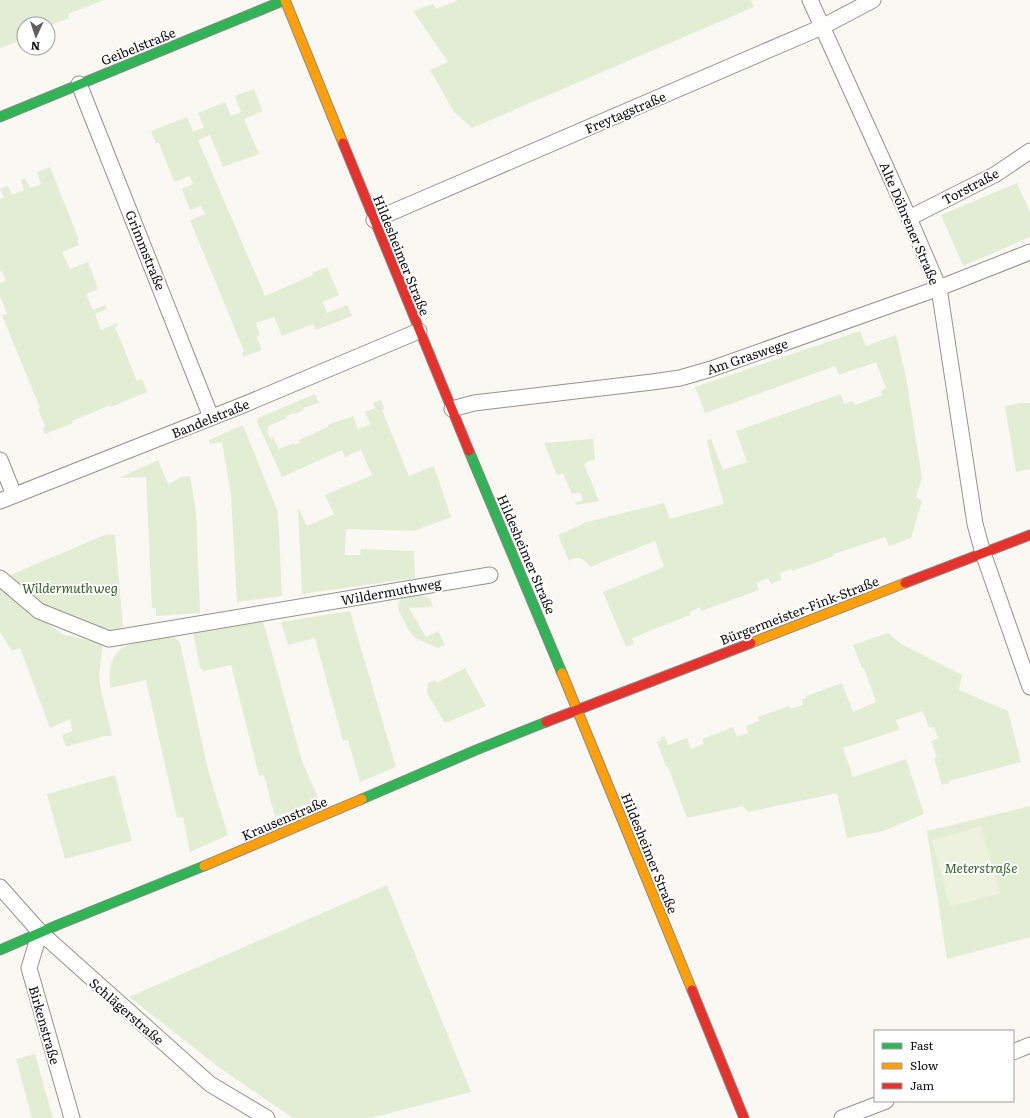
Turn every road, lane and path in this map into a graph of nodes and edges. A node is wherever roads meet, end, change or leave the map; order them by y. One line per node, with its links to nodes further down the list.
1 (285, 0): 5 (street, Geibelstraße); 9 (street, Hildesheimer Straße)
2 (810, 0): 4 (street, Alte Döhrener Straße)
3 (873, 0): 4 (street, Freytagstraße)
4 (822, 27): 8 (street, Alte Döhrener Straße); 9 (street, Freytagstraße)
5 (79, 84): 6 (street, Geibelstraße); 14 (street, Grimmstraße)
6 (0, 117)
7 (1030, 151): 8 (street, Torstraße)
8 (909, 218): 11 (street, Alte Döhrener Straße)
9 (374, 220): 12 (street, Hildesheimer Straße)
10 (1030, 252): 11 (street, Am Graswege)
11 (939, 288): 13 (street, Am Graswege); 19 (street, Alte Döhrener Straße)
12 (419, 331): 13 (street, Hildesheimer Straße); 14 (street, Bandelstraße)
13 (452, 409): 23 (street, Hildesheimer Straße)
14 (212, 417): 16 (street, Bandelstraße)
15 (0, 460): 16 (street)
16 (14, 495): 17 (street, Bandelstraße)
17 (0, 501)
18 (1030, 535): 19 (street, Bürgermeister-Fink-Straße)
19 (983, 553): 22 (street); 23 (street, Bürgermeister-Fink-Straße)
20 (490, 574): 21 (street, Wildermuthweg)
21 (0, 578)
22 (1030, 687)
23 (578, 710): 25 (street, Krausenstraße); 32 (street, Hildesheimer Straße)
24 (0, 887): 25 (street, Schlägerstraße)
25 (40, 932): 26 (street, Krausenstraße); 30 (street, Birkenstraße); 31 (street, Schlägerstraße)
26 (0, 950)
27 (1030, 1045): 28 (street)
28 (1014, 1052)
29 (883, 1102): 33 (street)
30 (72, 1118)
31 (268, 1118)
32 (744, 1118)
33 (842, 1118)

